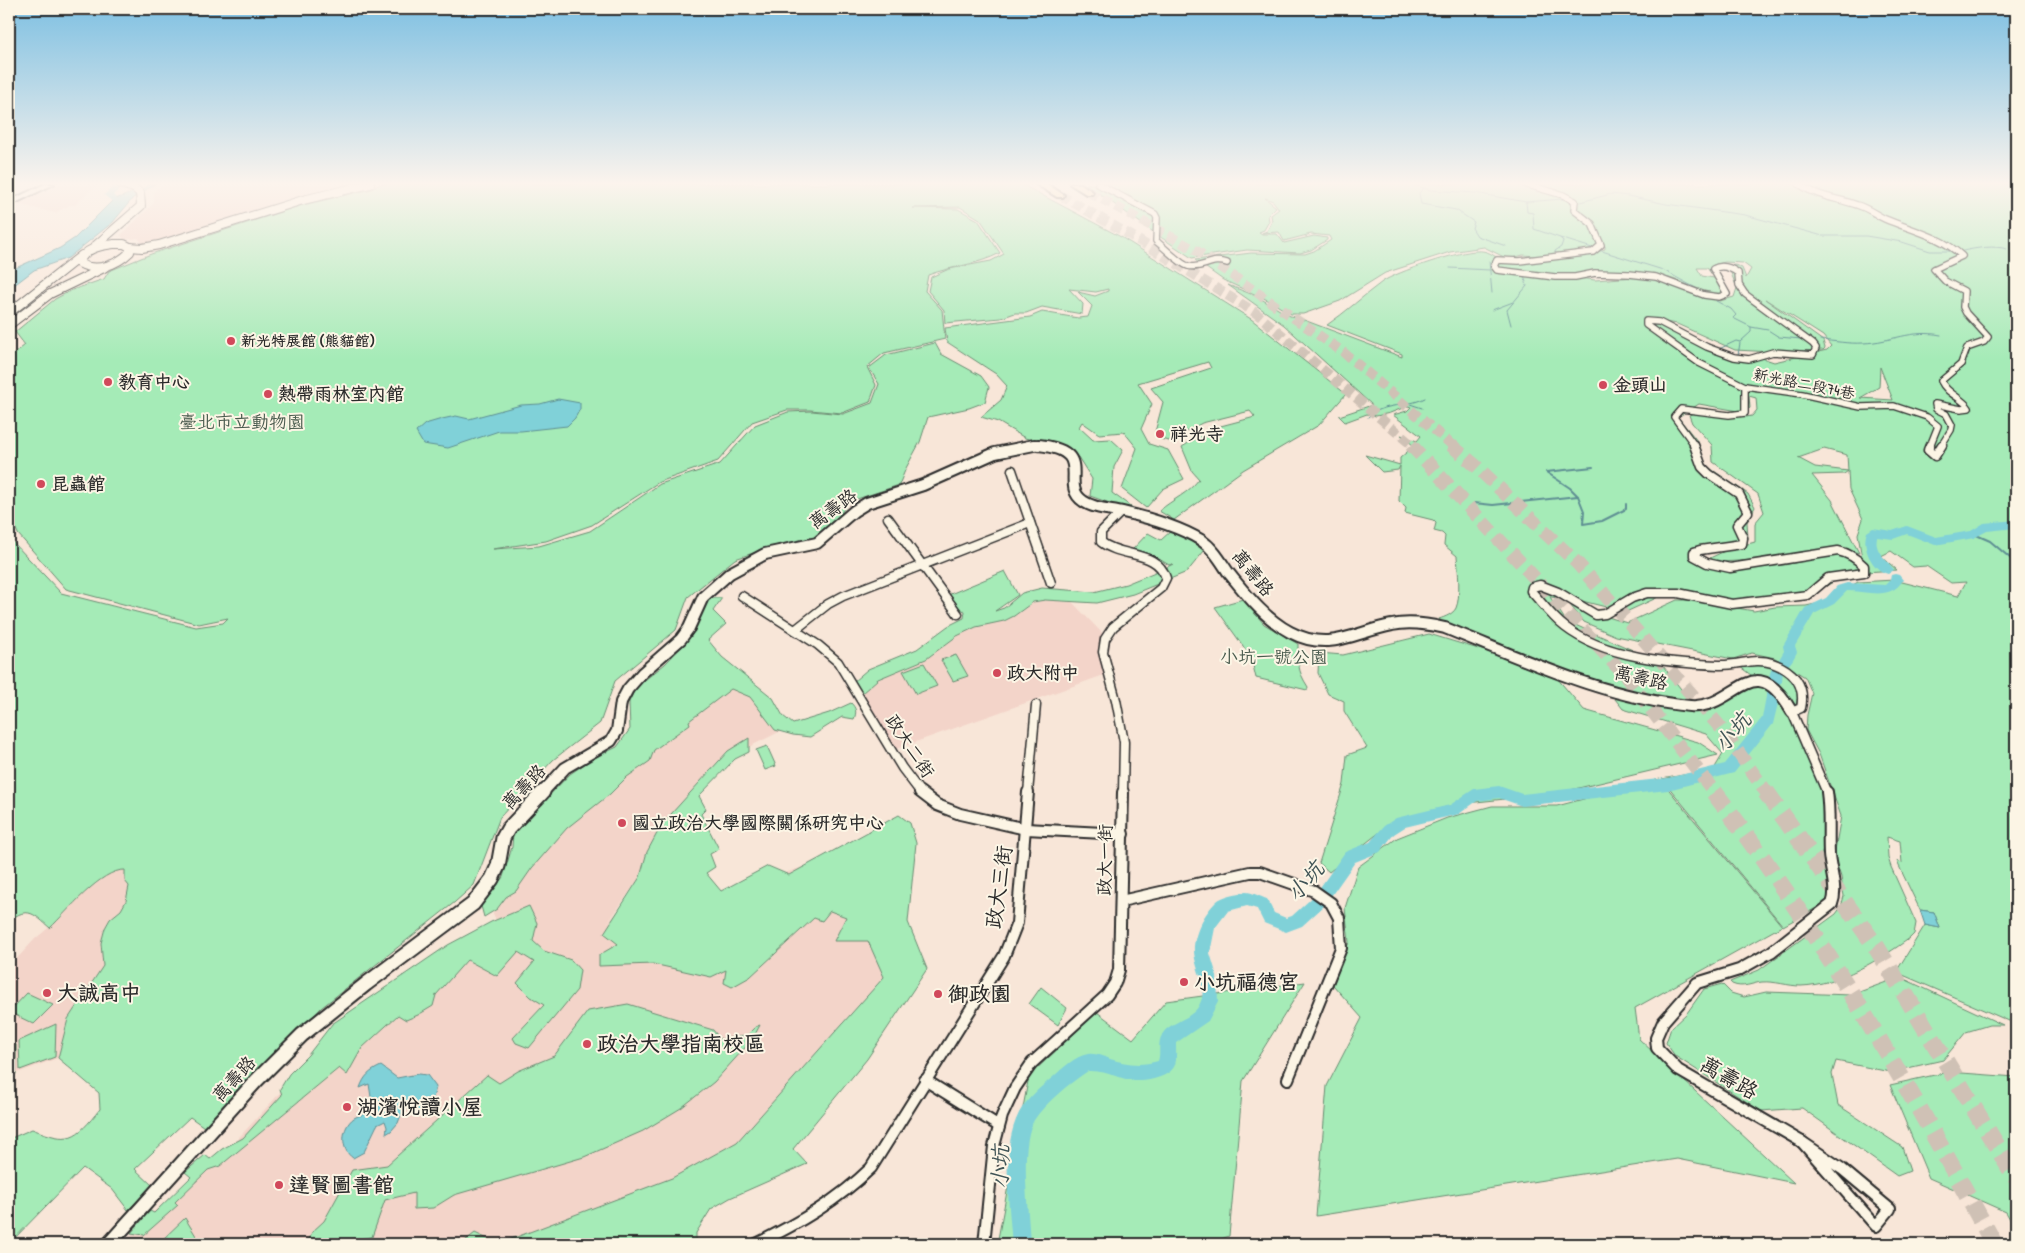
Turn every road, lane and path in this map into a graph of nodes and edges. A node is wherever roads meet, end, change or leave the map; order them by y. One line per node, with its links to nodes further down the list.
1 (99, 242): 9 (street)
2 (167, 242): 8 (street)
3 (174, 242): 11 (street)
4 (1158, 242): 10 (street)
5 (1600, 242): 14 (street, 新光路二段74巷)
6 (1945, 242): 14 (street, 新光路二段74巷)
7 (120, 244): 8 (street); 9 (street)
8 (130, 247): 11 (street)
9 (84, 254): 11 (street); 12 (street)
10 (1227, 263)
11 (112, 264): 13 (street)
12 (9, 313)
13 (9, 325)
14 (1745, 386): 25 (street, 萬壽路)
15 (1012, 470): 18 (street)
16 (1121, 512): 25 (street, 萬壽路); 27 (street, 政大一街); 33 (street, 萬壽路)
17 (888, 518): 19 (street)
18 (1030, 523): 19 (street); 20 (street)
19 (922, 565): 22 (street); 23 (street)
20 (1051, 583)
21 (742, 596): 23 (street, 政大二街)
22 (958, 614)
23 (795, 630): 26 (street, 政大二街)
24 (1036, 705): 26 (street, 政大三街)
25 (1792, 712): 32 (street, 萬壽路)
26 (1026, 830): 27 (street, 政大二街); 30 (street, 政大三街)
27 (1123, 834): 28 (street, 政大一街)
28 (1121, 901): 29 (street); 31 (street, 政大一街)
29 (1288, 1079)
30 (925, 1080): 31 (street); 34 (street, 政大三街)
31 (999, 1126): 35 (street, 政大一街)
32 (1802, 1142): 32 (street, 萬壽路)
33 (109, 1244)
34 (756, 1244)
35 (984, 1244)

